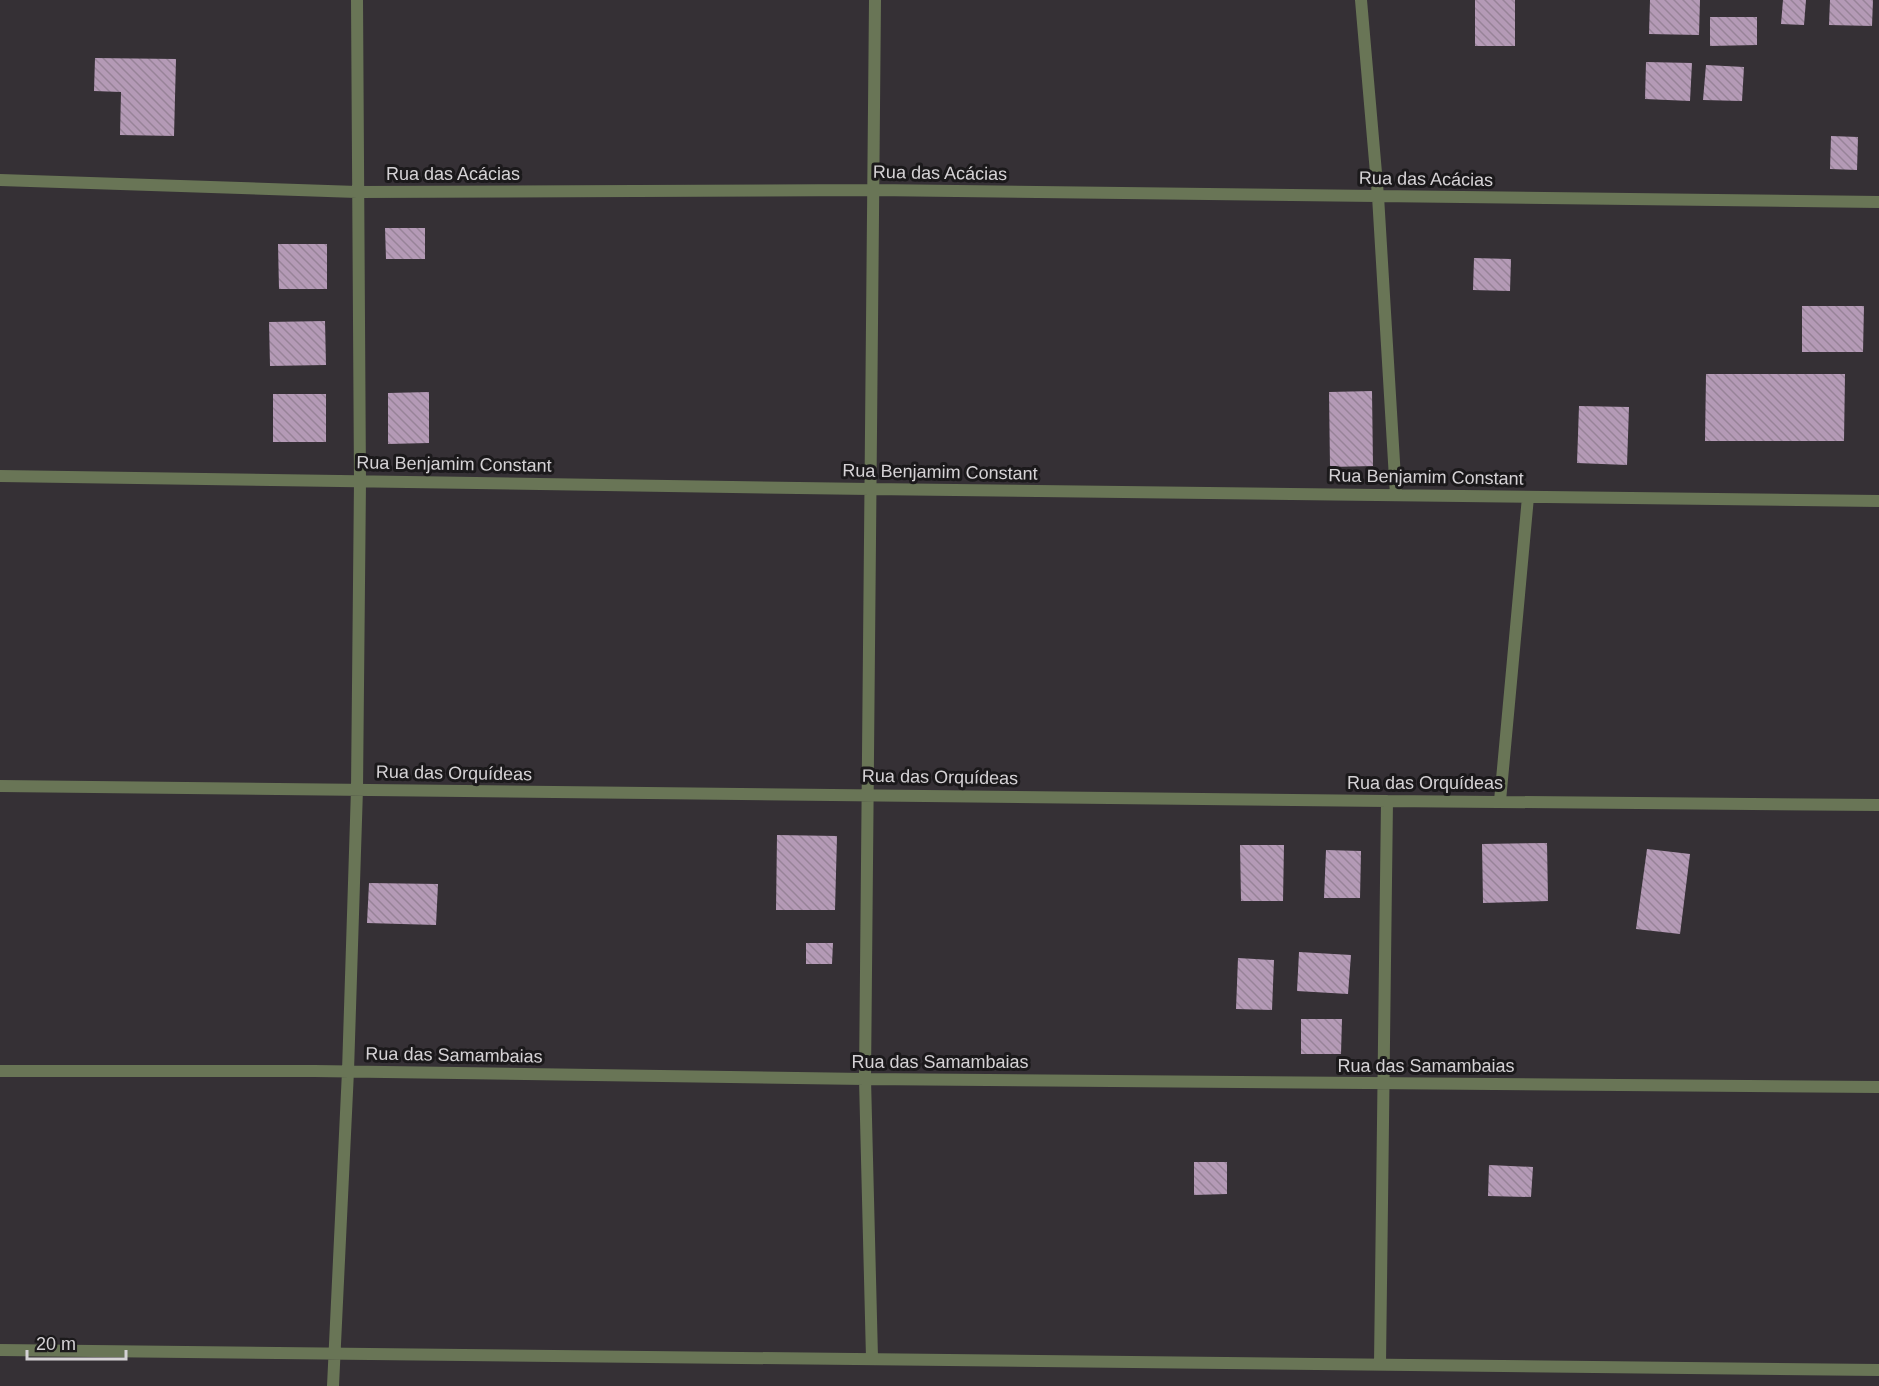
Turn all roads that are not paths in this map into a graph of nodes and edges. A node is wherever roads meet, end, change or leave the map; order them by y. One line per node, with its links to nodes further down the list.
1 (357, 0): 6 (street)
2 (875, 0): 5 (street)
3 (1361, 0): 7 (street)
4 (0, 180): 6 (street, Rua das Acácias)
5 (873, 190): 6 (street, Rua das Acácias); 7 (street, Rua das Acácias); 11 (street)
6 (357, 192): 10 (street)
7 (1378, 196): 8 (street, Rua das Acácias); 12 (street)
8 (1879, 202)
9 (0, 476): 10 (street, Rua Benjamim Constant)
10 (360, 481): 11 (street, Rua Benjamim Constant); 16 (street)
11 (870, 489): 12 (street, Rua Benjamim Constant); 17 (street)
12 (1396, 495): 13 (street, Rua Benjamim Constant)
13 (1528, 497): 14 (street, Rua Benjamim Constant); 19 (street)
14 (1879, 501)
15 (0, 786): 16 (street, Rua das Orquídeas)
16 (357, 789): 17 (street, Rua das Orquídeas); 22 (street)
17 (868, 794): 18 (street, Rua das Orquídeas); 23 (street)
18 (1388, 801): 19 (street, Rua das Orquídeas); 24 (street)
19 (1500, 801): 20 (street, Rua das Orquídeas)
20 (1879, 804)
21 (0, 1071): 22 (street, Rua das Samambaias)
22 (348, 1071): 23 (street, Rua das Samambaias); 27 (street)
23 (865, 1079): 24 (street, Rua das Samambaias); 28 (street)
24 (1382, 1083): 25 (street, Rua das Samambaias); 29 (street)
25 (1879, 1087)
26 (0, 1350): 27 (street)
27 (334, 1353): 28 (street); 31 (street)
28 (872, 1358): 29 (street)
29 (1380, 1364): 30 (street)
30 (1879, 1370)
31 (333, 1386)

